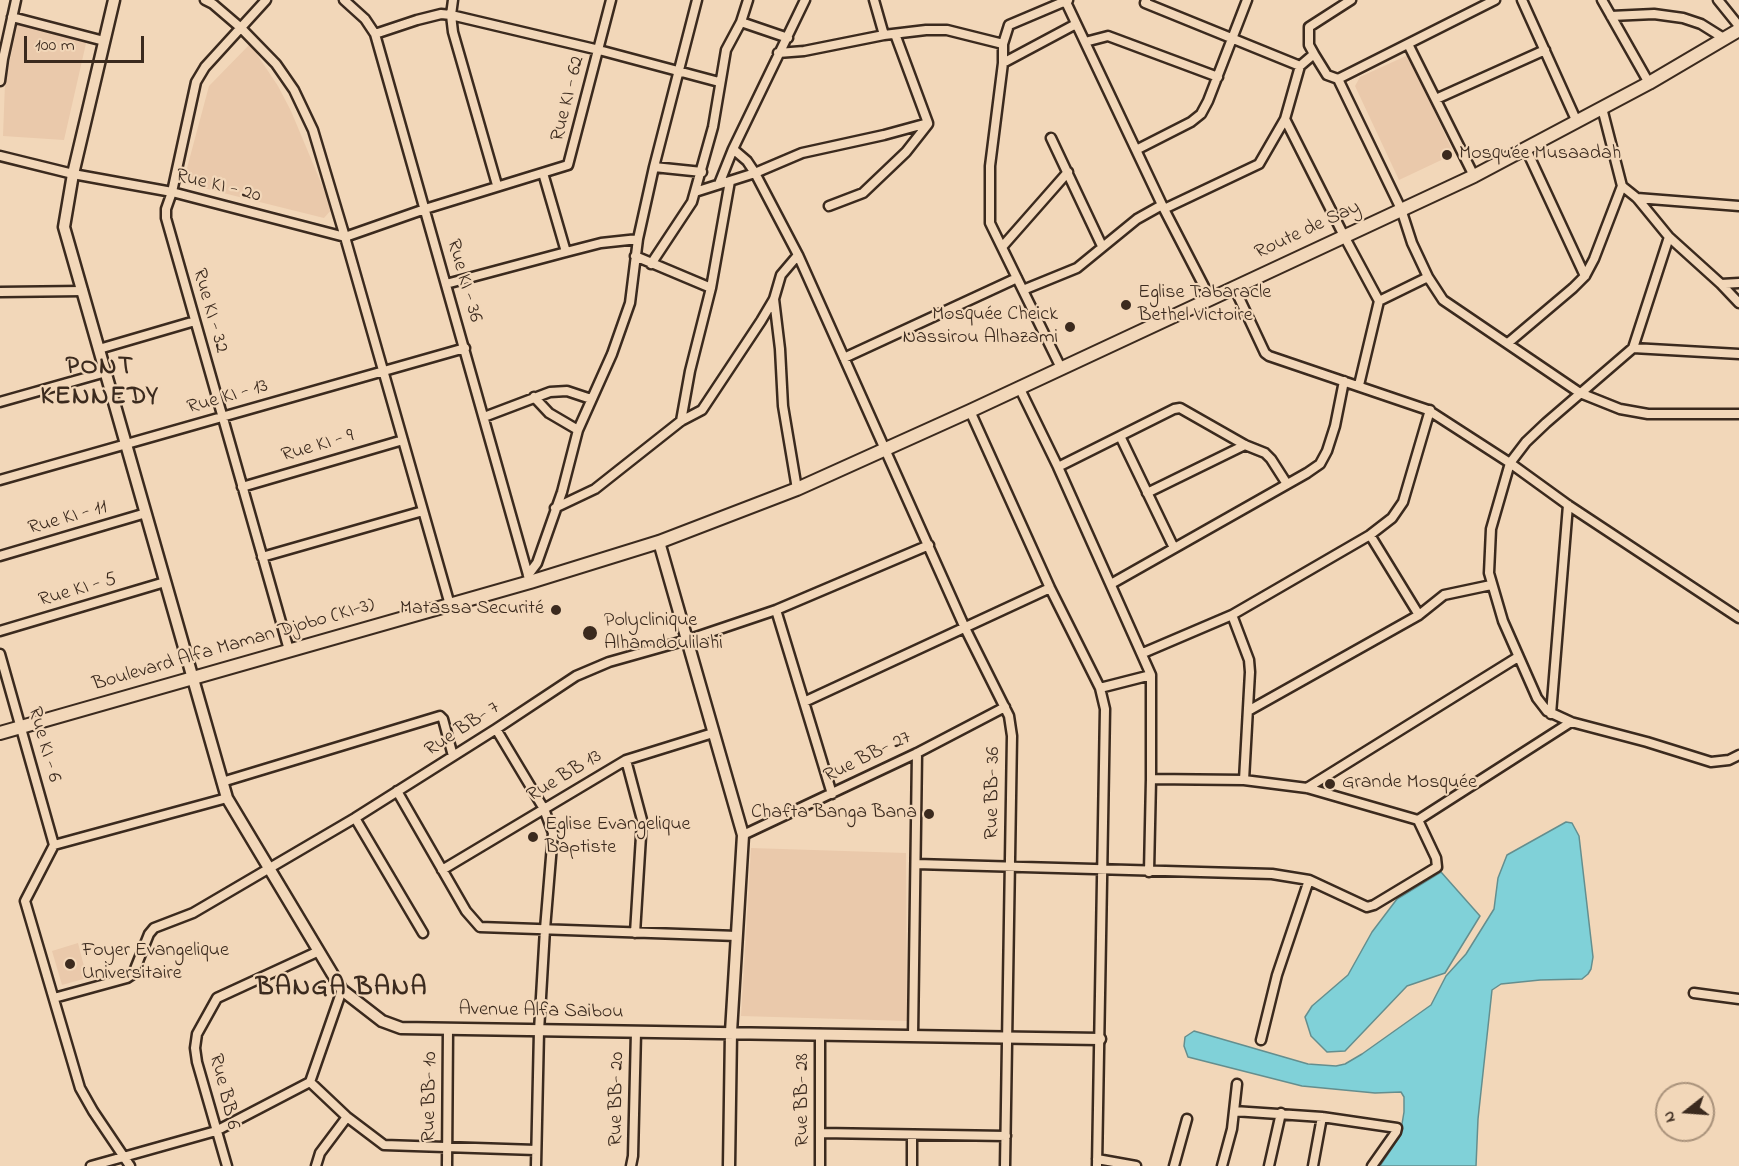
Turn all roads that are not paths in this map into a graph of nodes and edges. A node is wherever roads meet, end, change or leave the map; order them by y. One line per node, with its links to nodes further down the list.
1 (16, 0): 22 (street)
2 (114, 0): 33 (street, Avenue Alfa Saibou)
3 (205, 0): 25 (street)
4 (266, 0): 25 (street, Rue KI - 32)
5 (344, 0): 27 (street, Rue KI - 36)
6 (453, 0): 20 (street)
7 (611, 0): 37 (street, Rue KI - 62)
8 (698, 0): 43 (street)
9 (748, 0): 23 (street)
10 (805, 0): 30 (street)
11 (874, 0): 29 (street)
12 (1066, 0): 24 (street); 35 (street)
13 (1146, 0): 31 (street)
14 (1247, 0): 31 (street)
15 (1351, 0): 40 (street)
16 (1496, 0): 36 (street)
17 (1522, 0): 38 (street)
18 (1602, 0): 21 (street)
19 (1718, 0): 26 (street)
20 (451, 15): 27 (street); 37 (street); 68 (street)
21 (1611, 16): 32 (street); 48 (street)
22 (12, 17): 33 (street); 46 (street)
23 (741, 22): 30 (street); 47 (street)
24 (1076, 24): 34 (street); 41 (street)
25 (242, 28): 70 (street, Rue KI - 32); 79 (street)
26 (1739, 28): 32 (main road, Route de Say)
27 (375, 34): 76 (street, Rue KI - 36)
28 (895, 34): 29 (street); 35 (street); 53 (street)
29 (884, 36): 39 (street)
30 (788, 38): 39 (street)
31 (1232, 39): 42 (street); 44 (street)
32 (1725, 39): 48 (main road, Route de Say)
33 (104, 41): 64 (street, Avenue Alfa Saibou)
34 (1085, 42): 44 (street); 57 (street)
35 (1003, 44): 41 (street)
36 (1407, 44): 45 (street); 49 (street)
37 (599, 50): 43 (street); 60 (street, Rue KI - 62)
38 (1545, 51): 49 (street); 52 (street)
39 (778, 53): 55 (street)
40 (1314, 54): 42 (street); 45 (street)
41 (1003, 63): 83 (street)
42 (1300, 66): 51 (street)
43 (678, 72): 47 (street); 59 (street)
44 (1218, 76): 57 (street)
45 (1338, 79): 77 (street)
46 (0, 81)
47 (719, 82): 61 (street)
48 (1649, 83): 50 (main road, Route de Say)
49 (1436, 99): 65 (street)
50 (1602, 108): 52 (main road, Route de Say); 69 (street)
51 (1285, 118): 75 (street); 78 (street)
52 (1577, 122): 56 (main road, Route de Say)
53 (928, 123): 63 (street); 73 (street)
54 (1051, 138): 62 (street)
55 (733, 148): 63 (street, Rue BB- 36); 67 (street)
56 (1526, 149): 65 (main road, Route de Say); 88 (street)
57 (1136, 150): 75 (street)
58 (0, 156): 64 (street, Rue KI - 20)
59 (654, 167): 61 (street); 81 (street)
60 (543, 172): 68 (street, Rue KI - 62); 84 (street)
61 (702, 172): 71 (street)
62 (1068, 172): 82 (street); 83 (street)
63 (755, 173): 66 (street); 85 (street, Rue BB- 36)
64 (73, 174): 70 (street, Rue KI - 20); 97 (street, Avenue Alfa Saibou)
65 (1474, 176): 77 (main road, Route de Say)
66 (730, 181): 67 (street); 95 (street)
67 (719, 184): 71 (street)
68 (497, 185): 76 (street, Rue KI - 62)
69 (1622, 186): 72 (street); 88 (street)
70 (172, 192): 79 (street, Rue KI - 20); 103 (street, Rue KI - 32)
71 (695, 192): 87 (street)
72 (1637, 198): 74 (street); 80 (street)
73 (830, 206)
74 (1739, 206)
75 (1163, 207): 82 (street); 99 (street)
76 (425, 209): 79 (street); 92 (street, Rue KI - 36)
77 (1401, 209): 78 (main road, Route de Say); 89 (street)
78 (1344, 236): 94 (main road, Route de Say); 101 (street)
79 (345, 237): 111 (street)
80 (1669, 237): 93 (street); 106 (street)
81 (638, 239): 84 (street); 86 (street)
82 (1102, 246): 96 (street)
83 (1002, 247): 90 (street)
84 (566, 252): 92 (street)
85 (798, 255): 100 (street); 109 (street, Rue BB- 36)
86 (635, 256): 87 (street); 118 (street)
87 (651, 264): 95 (street)
88 (1585, 276): 104 (street)
89 (1428, 277): 101 (street); 104 (street)
90 (1017, 278): 96 (street); 109 (street)
91 (1739, 283): 93 (street)
92 (446, 284): 105 (street, Rue KI - 36)
93 (1721, 284): 102 (street)
94 (1234, 287): 99 (main road, Route de Say); 113 (street)
95 (711, 288): 125 (street)
96 (1023, 290): 110 (street)
97 (82, 291): 98 (street); 107 (street, Avenue Alfa Saibou)
98 (0, 292)
99 (1210, 298): 110 (main road, Route de Say)
100 (774, 299): 125 (street); 137 (street)
101 (1379, 300): 114 (street)
102 (1739, 303)
103 (195, 321): 107 (street); 123 (street, Rue KI - 32)
104 (1508, 343): 116 (street)
105 (465, 348): 111 (street, Rue KI - 13); 124 (street, Rue KI - 36)
106 (1633, 348): 108 (street); 116 (street)
107 (99, 349): 112 (street, Avenue Alfa Saibou)
108 (1739, 354)
109 (844, 358): 131 (street, Rue BB- 36)
110 (1061, 368): 115 (main road, Route de Say)
111 (384, 371): 123 (street, Rue KI - 13); 128 (street)
112 (106, 372): 119 (street); 129 (street, Avenue Alfa Saibou)
113 (1344, 381): 114 (street); 135 (street)
114 (1359, 385): 120 (street)
115 (1018, 387): 121 (main road, Route de Say); 133 (street)
116 (1580, 393): 122 (street); 132 (street)
117 (534, 397): 118 (street); 124 (street); 126 (street)
118 (591, 399): 126 (street)
119 (0, 402)
120 (1430, 410): 132 (street); 143 (street)
121 (970, 411): 131 (main road, Route de Say); 153 (street)
122 (1739, 414)
123 (222, 416): 129 (street, Rue KI - 13); 136 (street, Rue KI - 32)
124 (484, 417): 149 (street, Rue KI - 36)
125 (681, 421): 140 (street)
126 (578, 430): 140 (street)
127 (1120, 436): 130 (street); 133 (street); 138 (street)
128 (403, 440): 136 (street, Rue KI - 9); 141 (street)
129 (126, 444): 134 (street, Rue KI - 13); 142 (street, Avenue Alfa Saibou)
130 (1245, 445): 135 (street); 138 (street)
131 (885, 449): 137 (main road, Boulevard Alfa Maman Djobo (KI-3)); 145 (street, Rue BB- 36)
132 (1510, 463): 139 (street); 152 (street)
133 (1058, 467): 151 (street)
134 (0, 480)
135 (1287, 484): 146 (street)
136 (242, 487): 148 (street, Rue KI - 32)
137 (797, 489): 144 (main road, Boulevard Alfa Maman Djobo (KI-3))
138 (1147, 493): 146 (street)
139 (1568, 505): 158 (street); 172 (street)
140 (555, 509): 149 (street)
141 (423, 511): 148 (street); 154 (street)
142 (146, 513): 147 (street, Rue KI - 11); 150 (street, Avenue Alfa Saibou)
143 (1370, 536): 156 (street); 157 (street)
144 (659, 542): 149 (main road, Boulevard Alfa Maman Djobo (KI-3)); 161 (street)
145 (929, 544): 155 (street, Rue BB- 7); 159 (street, Rue BB- 36)
146 (1174, 548): 151 (street)
147 (0, 556)
148 (262, 557): 162 (street, Rue KI - 32)
149 (529, 578): 154 (main road, Boulevard Alfa Maman Djobo (KI-3))
150 (165, 582): 160 (street, Rue KI - 5); 167 (street, Avenue Alfa Saibou)
151 (1111, 584): 163 (street)
152 (1491, 585): 157 (street); 165 (street)
153 (1050, 588): 159 (street); 168 (street)
154 (450, 605): 162 (main road, Boulevard Alfa Maman Djobo (KI-3))
155 (776, 610): 161 (street, Rue BB- 7); 169 (street)
156 (1232, 615): 163 (street); 171 (street)
157 (1419, 615): 171 (street)
158 (1739, 618)
159 (965, 628): 169 (street); 170 (street, Rue BB- 36)
160 (0, 631)
161 (687, 640): 175 (street, Rue BB- 7); 176 (street)
162 (289, 650): 167 (main road, Boulevard Alfa Maman Djobo (KI-3))
163 (1143, 653): 166 (street)
164 (0, 654): 174 (street, Rue KI - 6)
165 (1518, 657): 172 (street); 185 (street)
166 (1151, 675): 168 (street); 182 (street)
167 (193, 678): 174 (main road, Boulevard Alfa Maman Djobo (KI-3)); 184 (street, Avenue Alfa Saibou)
168 (1100, 688): 198 (street)
169 (804, 702): 187 (street)
170 (1005, 707): 178 (street, Rue BB- 27); 195 (street, Rue BB- 36)
171 (1248, 711): 183 (street)
172 (1551, 714): 173 (street)
173 (1571, 722): 179 (street); 191 (street)
174 (21, 727): 177 (main road, Boulevard Alfa Maman Djobo (KI-3)); 193 (street, Rue KI - 6)
175 (496, 729): 180 (street, Rue BB- 7); 189 (street)
176 (714, 732): 181 (street, Rue BB 13); 192 (street)
177 (0, 733)
178 (917, 753): 187 (street, Rue BB- 27); 194 (street)
179 (1739, 755)
180 (453, 756): 184 (street); 186 (street, Rue BB- 7)
181 (626, 760): 189 (street, Rue BB 13); 203 (street)
182 (1152, 779): 183 (street); 199 (street)
183 (1244, 780): 185 (street)
184 (222, 782): 188 (street, Avenue Alfa Saibou)
185 (1307, 788): 191 (street)
186 (397, 791): 190 (street, Rue BB- 7); 197 (street)
187 (832, 794): 192 (street, Rue BB- 27)
188 (227, 798): 193 (street); 196 (street, Avenue Alfa Saibou)
189 (544, 809): 197 (street, Rue BB 13); 201 (street)
190 (355, 818): 196 (street, Rue BB- 7); 202 (street)
191 (1418, 820): 200 (street)
192 (743, 835): 204 (street)
193 (54, 845): 208 (street)
194 (916, 864): 195 (street); 215 (street)
195 (1009, 867): 198 (street); 216 (street, Rue BB- 36)
196 (269, 868): 205 (street, Avenue Alfa Saibou); 208 (street, Rue BB- 7)
197 (442, 870): 201 (street)
198 (1104, 871): 199 (street); 217 (street)
199 (1149, 872): 200 (street)
200 (1309, 880): 218 (street)
201 (545, 929): 203 (street); 211 (street)
202 (423, 933)
203 (635, 933): 204 (street)
204 (737, 936): 213 (street)
205 (319, 951): 206 (street, Avenue Alfa Saibou); 226 (street, Rue BB 6)
206 (342, 990): 210 (street, Avenue Alfa Saibou); 219 (street)
207 (1694, 993): 209 (street)
208 (54, 998): 232 (street)
209 (1739, 999)
210 (448, 1029): 211 (street, Avenue Alfa Saibou); 230 (street, Rue BB- 10)
211 (539, 1030): 212 (street, Avenue Alfa Saibou); 231 (street)
212 (636, 1032): 213 (street, Avenue Alfa Saibou); 240 (street, Rue BB- 20)
213 (731, 1032): 214 (street, Avenue Alfa Saibou); 241 (street)
214 (820, 1034): 215 (street, Avenue Alfa Saibou); 227 (street, Rue BB- 28)
215 (913, 1036): 216 (street, Avenue Alfa Saibou)
216 (1006, 1037): 217 (street, Avenue Alfa Saibou); 229 (street, Rue BB- 36)
217 (1100, 1039): 233 (street)
218 (1261, 1040)
219 (310, 1082): 223 (street); 226 (street)
220 (1237, 1084): 221 (street)
221 (1234, 1111): 222 (street); 247 (street)
222 (1281, 1113): 224 (street); 248 (street)
223 (347, 1117): 230 (street); 237 (street)
224 (1322, 1117): 249 (street); 250 (street)
225 (1187, 1119): 246 (street)
226 (216, 1131): 232 (street); 236 (street, Rue BB 6)
227 (821, 1133): 228 (street); 242 (street, Rue BB- 28)
228 (912, 1135): 229 (street); 243 (street)
229 (1006, 1136): 244 (street, Rue BB- 36)
230 (447, 1147): 231 (street); 238 (street, Rue BB- 10)
231 (536, 1149): 239 (street)
232 (123, 1157): 234 (street); 235 (street)
233 (1097, 1163): 245 (street)
234 (91, 1166)
235 (130, 1166)
236 (227, 1166)
237 (316, 1166)
238 (447, 1166)
239 (536, 1166)
240 (631, 1166)
241 (729, 1166)
242 (820, 1166)
243 (912, 1166)
244 (1005, 1166)
245 (1136, 1166)
246 (1174, 1166)
247 (1222, 1166)
248 (1269, 1166)
249 (1313, 1166)
250 (1372, 1166)

